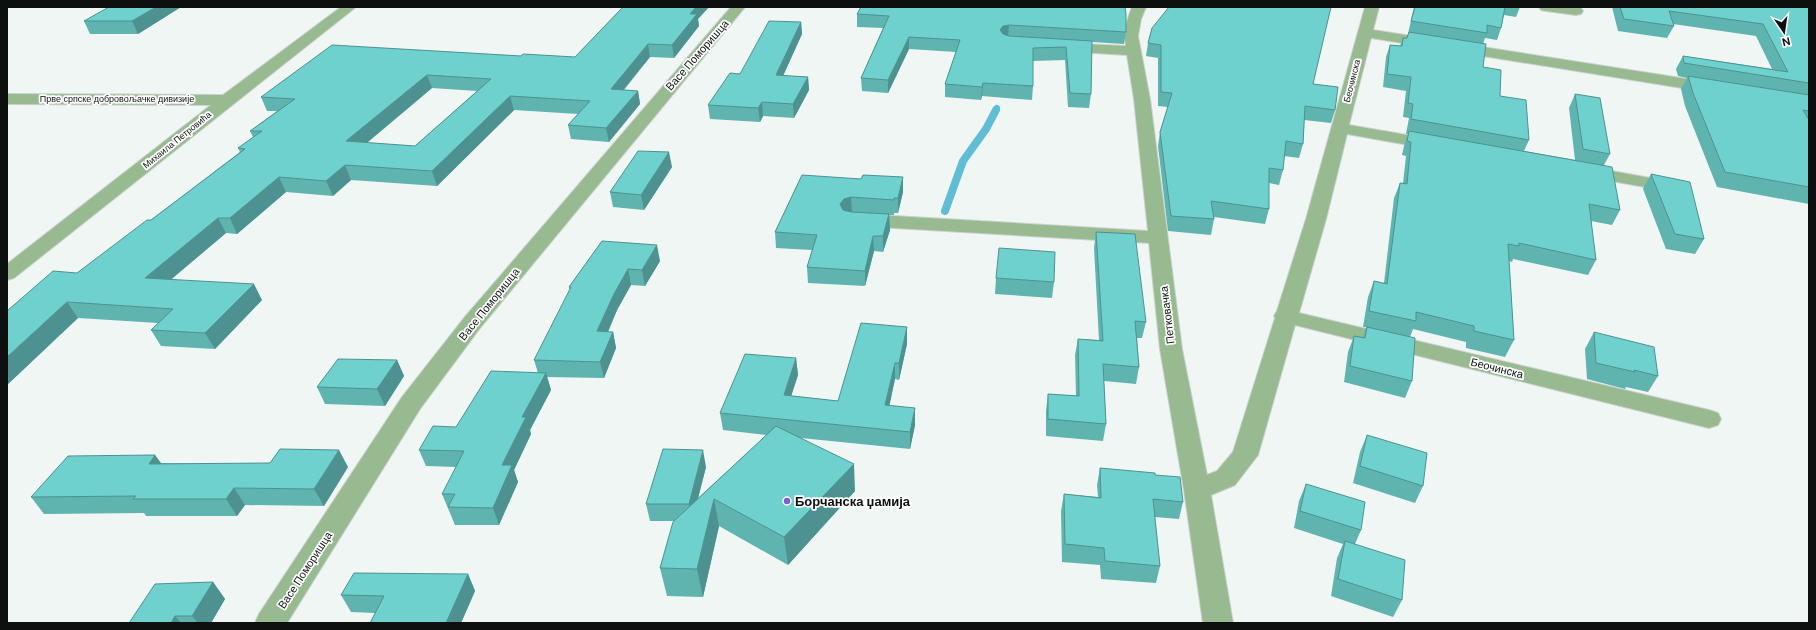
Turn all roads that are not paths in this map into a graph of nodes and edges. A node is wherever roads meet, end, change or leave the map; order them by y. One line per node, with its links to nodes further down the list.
1 (349, 7): 12 (street, Михаила Петровића)
2 (738, 7): 23 (street, Васе Поморишца)
3 (1139, 7): 9 (street, Петковачка)
4 (1372, 7): 7 (street, Беочинска)
5 (1546, 7): 6 (street)
6 (1576, 11)
7 (1364, 33): 10 (street); 13 (street, Беочинска)
8 (1047, 46): 9 (street)
9 (1133, 51): 18 (street, Петковачка)
10 (1726, 90)
11 (7, 99): 12 (street, Прве српске добровољачке дивизије)
12 (227, 100): 19 (street, Михаила Петровића)
13 (1340, 128): 14 (street); 20 (street, Беочинска)
14 (1449, 147)
15 (1566, 168): 16 (street)
16 (1667, 186)
17 (852, 220): 18 (street)
18 (1158, 238): 22 (street, Петковачка)
19 (7, 274)
20 (1286, 316): 21 (street, Беочинска); 22 (street, Беочинска)
21 (1709, 419)
22 (1197, 490): 24 (street, Петковачка)
23 (270, 623)
24 (1218, 623)

